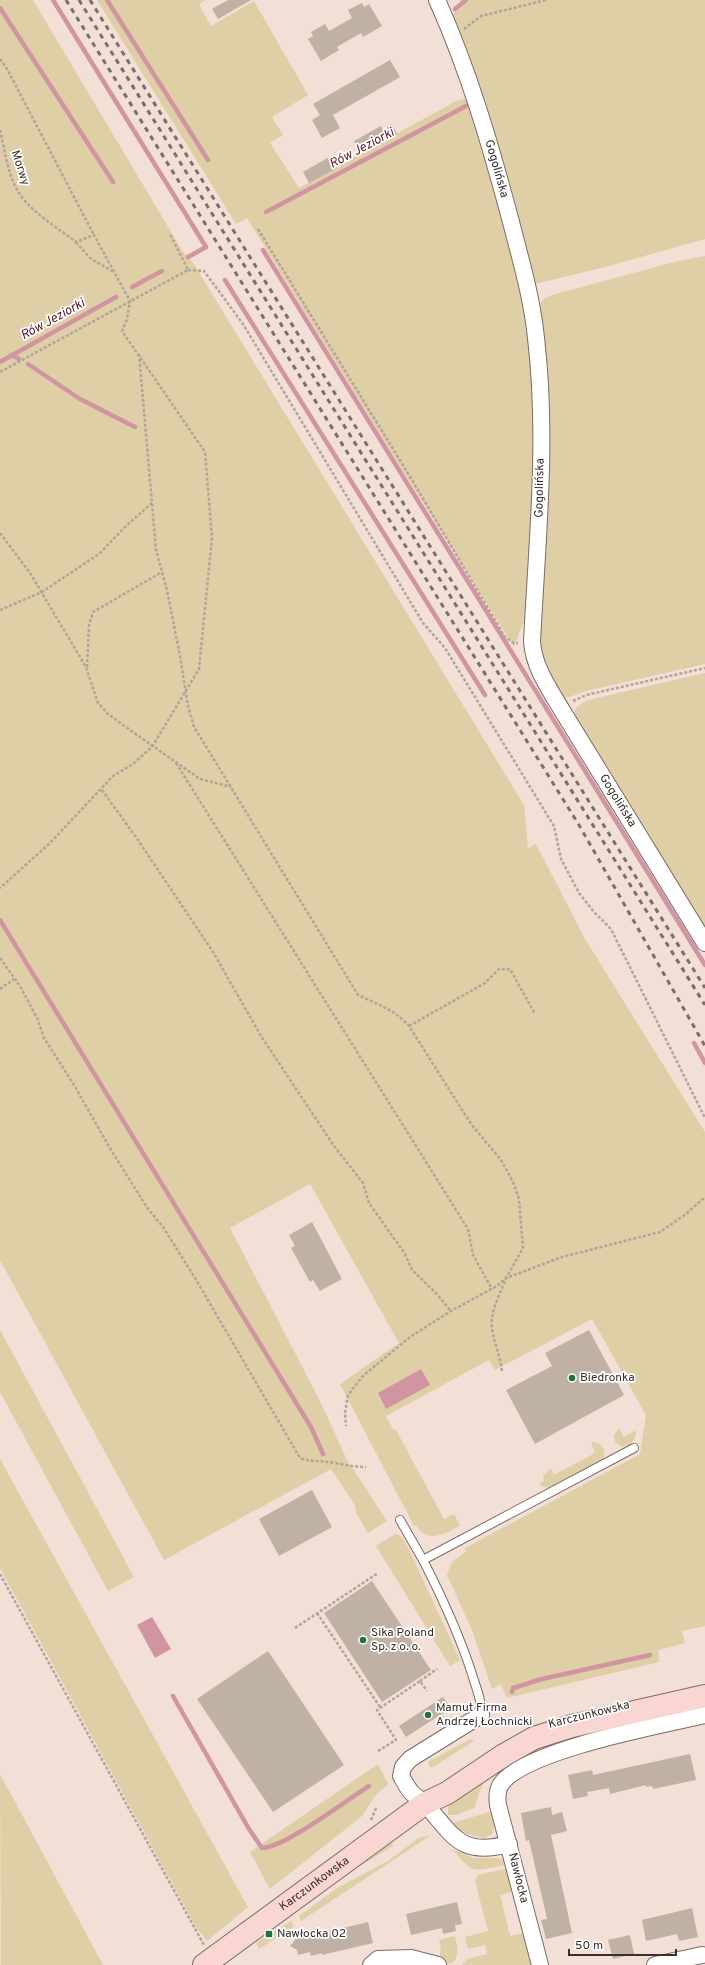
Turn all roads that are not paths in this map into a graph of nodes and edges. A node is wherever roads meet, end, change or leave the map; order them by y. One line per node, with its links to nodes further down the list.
1 (437, 0): 2 (street, Gogolińska)
2 (705, 943)
3 (634, 1448): 5 (lane)
4 (400, 1520): 5 (lane)
5 (423, 1560): 8 (lane)
6 (705, 1688): 10 (street, Karczunkowska)
7 (705, 1696): 10 (street, Karczunkowska)
8 (481, 1715): 10 (street, Nawłocka)
9 (705, 1715): 11 (street)
10 (424, 1804): 11 (street, Nawłocka); 13 (street, Karczunkowska)
11 (509, 1844): 16 (street, Nawłocka)
12 (702, 1955): 17 (street)
13 (208, 1962)
14 (371, 1965): 15 (street)
15 (438, 1965)
16 (540, 1965)
17 (655, 1965)

